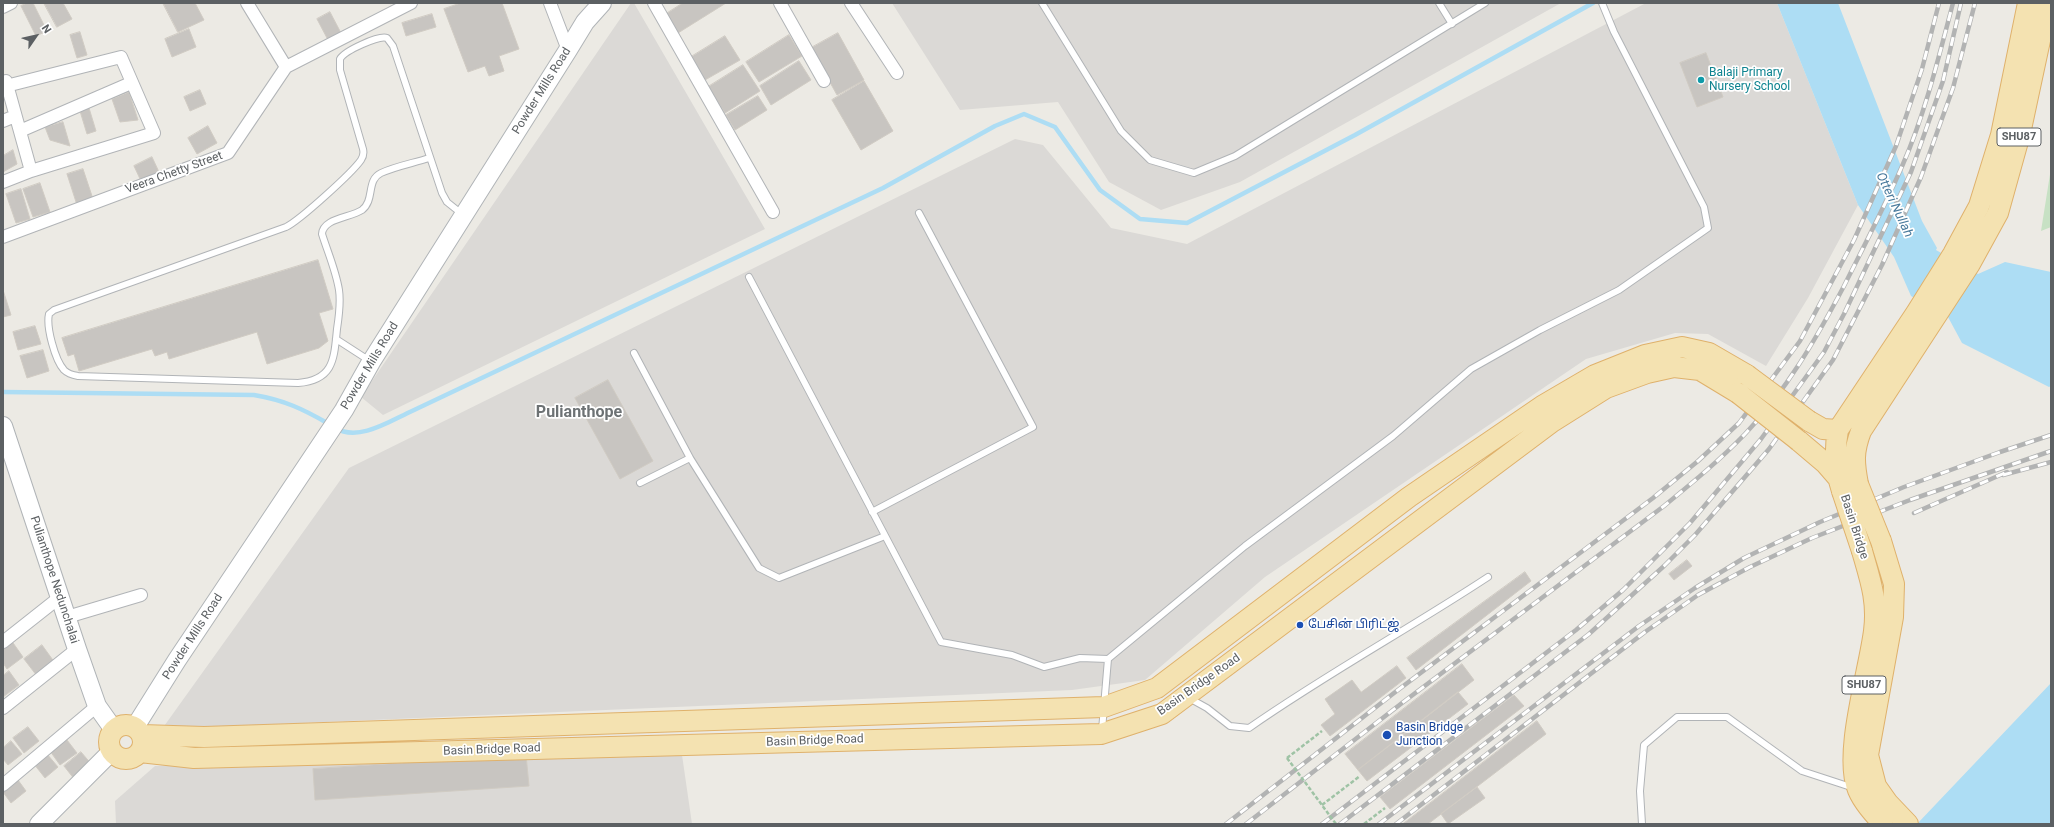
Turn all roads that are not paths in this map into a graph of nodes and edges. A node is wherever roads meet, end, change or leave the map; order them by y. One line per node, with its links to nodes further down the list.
1 (11, 3): 15 (street)
2 (247, 3): 19 (street)
3 (411, 3): 16 (street, Veera Chetty Street)
4 (550, 3): 18 (street)
5 (602, 3): 18 (street, Powder Mills Road)
6 (654, 3): 29 (street)
7 (780, 3): 21 (street)
8 (851, 3): 20 (street)
9 (1042, 3): 17 (lane)
10 (1439, 3): 17 (lane)
11 (1485, 3): 17 (lane)
12 (1602, 3): 51 (lane)
13 (2028, 3): 34 (main road, Basin Bridge / SHU87)
14 (2048, 3): 34 (main road, Basin Bridge / SHU87)
15 (3, 7)
16 (391, 7): 19 (street, Veera Chetty Street)
17 (1452, 24)
18 (568, 50): 31 (street, Powder Mills Road)
19 (286, 67): 32 (street, Veera Chetty Street)
20 (897, 73)
21 (824, 81)
22 (131, 83): 23 (street); 25 (street); 27 (street)
23 (15, 116): 24 (street); 25 (street)
24 (3, 121)
25 (20, 131): 27 (street)
26 (429, 158): 31 (lane); 35 (lane); 35 (lane)
27 (31, 171): 28 (street)
28 (3, 182)
29 (773, 212)
30 (919, 213): 43 (lane)
31 (464, 215): 37 (street, Powder Mills Road)
32 (3, 237)
33 (749, 277): 43 (lane)
34 (1924, 318): 39 (main road, Basin Bridge / SHU87); 42 (main road, Basin Bridge / SHU87)
35 (336, 339): 37 (lane)
36 (634, 353): 40 (lane)
37 (371, 362): 58 (street, Powder Mills Road)
38 (3, 426): 47 (street, Pulianthope Nedunchalai)
39 (1838, 430): 42 (main road, Basin Bridge / SHU87); 54 (main road, Basin Bridge Road, bridge)
40 (690, 458): 41 (lane); 44 (lane)
41 (640, 483)
42 (1846, 484): 52 (main road, Basin Bridge Road, bridge); 61 (main road, Basin Bridge / SHU87, bridge); 62 (main road, Basin Bridge / SHU87, bridge)
43 (872, 512): 44 (lane)
44 (885, 536): 51 (lane)
45 (1488, 577): 52 (lane)
46 (141, 595): 48 (street)
47 (60, 597): 48 (street, Pulianthope Nedunchalai); 49 (street)
48 (67, 617): 50 (street, Pulianthope Nedunchalai)
49 (3, 642)
50 (76, 649): 53 (street, Pulianthope Nedunchalai); 55 (street)
51 (1108, 659): 54 (lane)
52 (1186, 696): 57 (main road, Basin Bridge Road)
53 (97, 706): 56 (street, Pulianthope Nedunchalai); 60 (street)
54 (1104, 707): 57 (lane); 58 (main road, Basin Bridge Road)
55 (3, 708)
56 (114, 730): 58 (main road); 59 (main road)
57 (1101, 734): 58 (main road, Basin Bridge Road)
58 (139, 738): 59 (main road)
59 (112, 751): 63 (street)
60 (3, 785)
61 (1858, 789): 62 (main road, Basin Bridge / SHU87); 64 (lane)
62 (1882, 814): 65 (main road, Basin Bridge / SHU87)
63 (39, 824)
64 (1642, 824)
65 (1908, 824)

